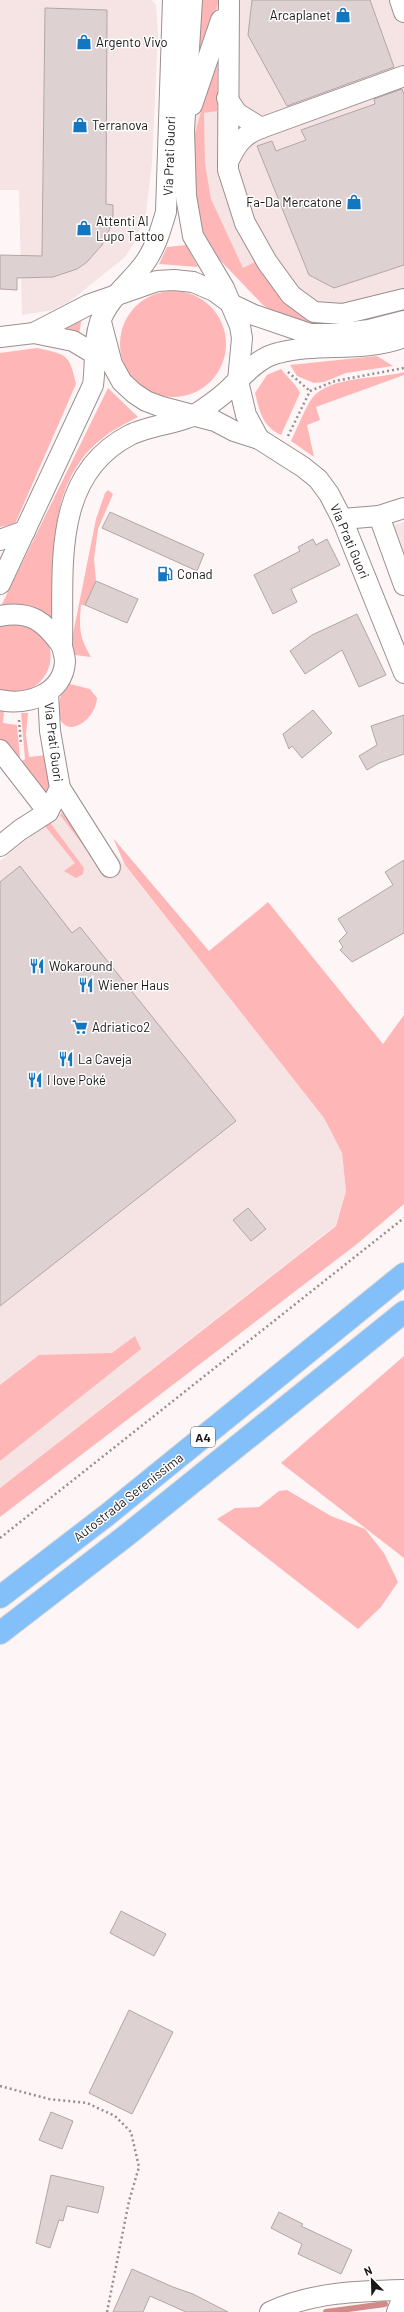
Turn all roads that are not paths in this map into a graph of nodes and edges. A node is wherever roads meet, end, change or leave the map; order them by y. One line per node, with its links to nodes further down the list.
1 (164, 0): 8 (street)
2 (173, 0): 8 (street, Via Prati Guori)
3 (181, 0): 12 (street)
4 (192, 0): 12 (street, Via Prati Guori)
5 (227, 0): 10 (street); 12 (street)
6 (400, 0): 7 (street)
7 (404, 12)
8 (173, 25): 14 (street, Via Prati Guori)
9 (404, 76): 11 (street)
10 (227, 98): 11 (street); 13 (street)
11 (261, 128): 13 (street)
12 (184, 130): 15 (street, Via Prati Guori)
13 (228, 164): 16 (street)
14 (115, 296): 15 (street); 17 (street, Via Prati Guori); 18 (street, Via Prati Guori)
15 (229, 297): 19 (street); 22 (street)
16 (404, 299)
17 (100, 320): 21 (street, Via Prati Guori); 23 (street)
18 (34, 333): 20 (street, Via Prati Guori); 21 (street, Via Prati Guori)
19 (403, 334): 22 (street)
20 (0, 337)
21 (93, 353): 28 (street, Via Prati Guori)
22 (238, 381): 23 (street); 24 (street)
23 (194, 415): 24 (street); 33 (street, Via Prati Guori)
24 (259, 438): 27 (street, Via Prati Guori)
25 (404, 508): 26 (street)
26 (379, 516): 27 (street); 31 (street)
27 (342, 519): 34 (street, Via Prati Guori)
28 (25, 531): 29 (street); 30 (street, Via Prati Guori)
29 (0, 540)
30 (0, 584)
31 (404, 585)
32 (0, 616): 33 (street, Via Prati Guori)
33 (62, 646): 35 (street, Via Prati Guori)
34 (404, 673)
35 (48, 693): 36 (street, Via Prati Guori); 38 (street, Via Prati Guori)
36 (0, 700)
37 (0, 750): 39 (street)
38 (60, 788): 39 (street, Via Prati Guori); 41 (street)
39 (48, 812): 40 (street)
40 (0, 846)
41 (110, 867)
42 (404, 1274): 44 (highway, Autostrada Serenissima / A4)
43 (404, 1312): 45 (highway, A4)
44 (0, 1597)
45 (0, 1633)
46 (404, 2290): 48 (street)
47 (404, 2294): 49 (street)
48 (270, 2312)
49 (397, 2312)

